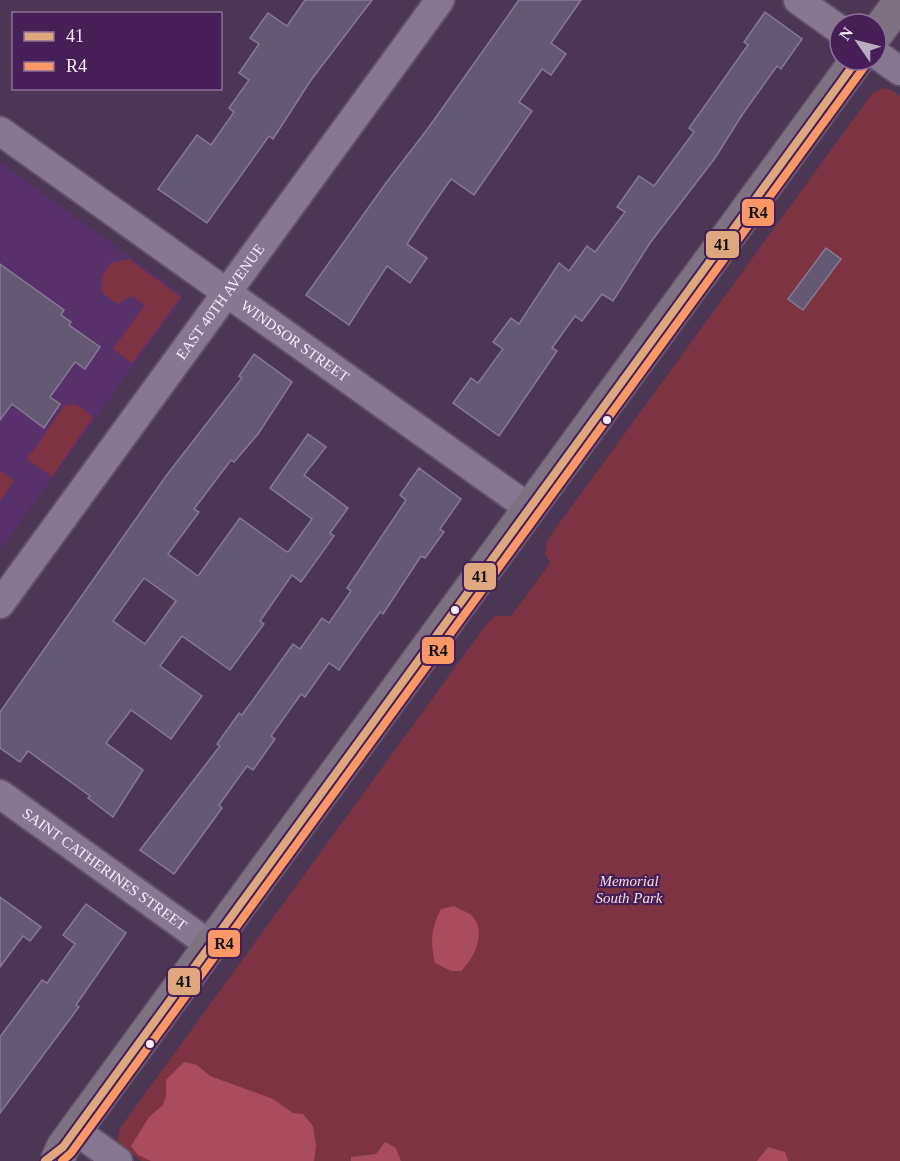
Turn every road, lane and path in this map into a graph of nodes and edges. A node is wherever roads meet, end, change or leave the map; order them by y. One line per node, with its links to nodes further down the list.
1 (440, 0): 8 (street, EAST 40TH AVENUE)
2 (798, 0): 5 (street)
3 (900, 2): 4 (main road)
4 (888, 18)
5 (828, 21)
6 (848, 72): 9 (main road)
7 (0, 131): 8 (street, WINDSOR STREET)
8 (226, 292): 9 (street, WINDSOR STREET); 10 (street, EAST 40TH AVENUE)
9 (529, 508): 12 (main road)
10 (0, 604)
11 (0, 794): 12 (street, SAINT CATHERINES STREET)
12 (210, 945): 13 (main road)
13 (60, 1150): 14 (street)
14 (118, 1161)

